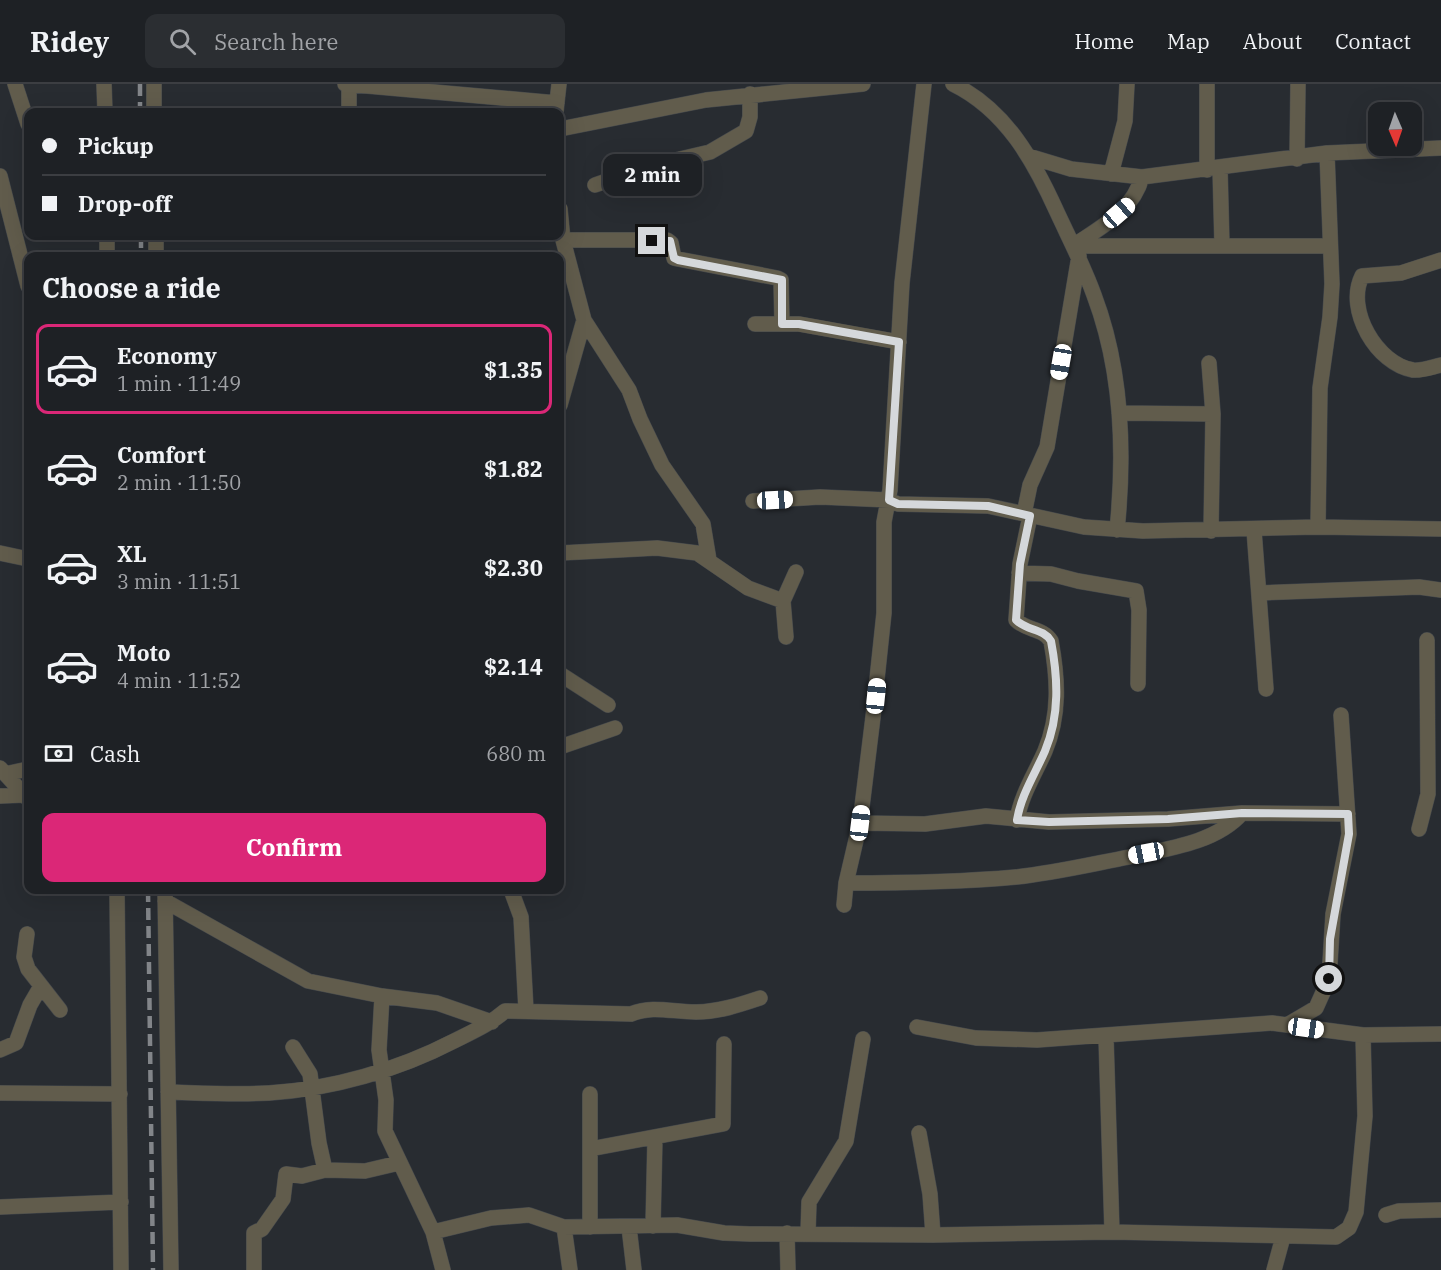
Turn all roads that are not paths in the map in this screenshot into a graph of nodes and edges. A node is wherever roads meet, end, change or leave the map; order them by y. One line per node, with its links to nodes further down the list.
1 (15, 84): 19 (street)
2 (104, 84): 15 (street)
3 (154, 84): 16 (street)
4 (559, 84): 18 (street)
5 (863, 84): 12 (street)
6 (924, 84): 39 (street)
7 (953, 84): 23 (street)
8 (1127, 84): 26 (street)
9 (1207, 84): 25 (street)
10 (1298, 84): 24 (street)
11 (347, 85): 13 (street); 17 (street)
12 (788, 87): 14 (street)
13 (433, 88): 18 (street)
14 (750, 94): 20 (street); 29 (street)
15 (105, 108)
16 (154, 108)
17 (349, 108)
18 (557, 108)
19 (24, 112)
20 (564, 128)
21 (1441, 148): 22 (street)
22 (1327, 153): 24 (street); 32 (street)
23 (1028, 156): 26 (street); 33 (street)
24 (1298, 159): 25 (street)
25 (1213, 169): 28 (street); 31 (street)
26 (1111, 174): 28 (street)
27 (0, 176): 35 (street)
28 (1142, 177): 33 (street)
29 (595, 185)
30 (563, 240): 36 (street); 38 (street)
31 (1222, 246): 32 (street); 33 (street)
32 (1329, 246): 48 (street)
33 (1076, 251): 43 (street); 47 (street)
34 (1441, 260): 41 (street)
35 (24, 270)
36 (584, 320): 42 (street); 56 (street)
37 (755, 324): 38 (street)
38 (782, 324): 39 (street)
39 (899, 342): 45 (street)
40 (1209, 363): 44 (street)
41 (1441, 365)
42 (564, 391)
43 (1119, 413): 44 (street); 50 (street)
44 (1213, 414): 52 (street)
45 (889, 500): 46 (street); 47 (street); 80 (street)
46 (753, 501)
47 (1027, 515): 50 (street); 58 (street)
48 (1318, 527): 49 (street); 51 (street)
49 (1441, 529)
50 (1117, 530): 52 (street)
51 (1254, 530): 52 (street); 60 (street)
52 (1211, 531)
53 (0, 553): 55 (street)
54 (564, 554): 56 (street)
55 (24, 559)
56 (709, 560): 61 (street)
57 (796, 572): 61 (street)
58 (1019, 573): 65 (street); 79 (street)
59 (1441, 590): 60 (street)
60 (1259, 592): 66 (street)
61 (783, 601): 62 (street)
62 (786, 637)
63 (1428, 640): 70 (street)
64 (564, 677): 67 (street)
65 (1138, 684)
66 (1266, 689)
67 (608, 705)
68 (1341, 715): 78 (street)
69 (615, 728): 71 (street)
70 (1435, 736): 81 (street)
71 (564, 746)
72 (24, 769): 73 (street)
73 (3, 771): 74 (street)
74 (24, 794)
75 (0, 796): 76 (street)
76 (24, 797)
77 (1242, 813): 78 (street); 79 (street); 82 (street)
78 (1348, 814): 94 (street)
79 (1017, 820): 80 (street)
80 (860, 823): 82 (street)
81 (1419, 829)
82 (846, 883): 86 (street)
83 (117, 894): 107 (street)
84 (512, 894): 92 (street)
85 (165, 895): 89 (street); 105 (street)
86 (844, 905)
87 (27, 934): 88 (street)
88 (41, 986): 91 (street); 102 (street)
89 (382, 996): 93 (street); 103 (street)
90 (760, 998): 92 (street)
91 (60, 1010)
92 (526, 1010): 93 (street)
93 (492, 1022): 103 (street)
94 (1287, 1026): 97 (street); 98 (street)
95 (917, 1027): 98 (street)
96 (1441, 1034): 97 (street)
97 (1363, 1035): 127 (street)
98 (1106, 1036): 123 (street)
99 (863, 1039): 125 (street)
100 (724, 1044): 110 (street)
101 (292, 1047): 104 (street)
102 (0, 1050)
103 (381, 1073): 104 (street); 112 (street)
104 (311, 1089): 105 (street); 113 (street)
105 (168, 1092): 129 (street)
106 (0, 1093): 107 (street)
107 (120, 1094): 114 (street)
108 (590, 1094): 111 (street)
109 (919, 1132): 126 (street)
110 (655, 1137): 111 (street); 118 (street)
111 (590, 1149): 120 (street)
112 (399, 1163): 113 (street); 122 (street)
113 (325, 1170): 130 (street)
114 (122, 1202): 115 (street); 128 (street)
115 (0, 1207)
116 (1441, 1210): 117 (street)
117 (1386, 1215)
118 (653, 1226): 121 (street); 124 (street)
119 (564, 1227): 120 (street); 122 (street); 132 (street)
120 (590, 1227): 121 (street)
121 (629, 1227): 133 (street)
122 (433, 1232): 131 (street)
123 (1112, 1232): 126 (street); 127 (street)
124 (787, 1233): 125 (street); 134 (street)
125 (808, 1233): 126 (street)
126 (933, 1236)
127 (1283, 1237): 135 (street)
128 (121, 1270)
129 (171, 1270)
130 (254, 1270)
131 (443, 1270)
132 (570, 1270)
133 (634, 1270)
134 (788, 1270)
135 (1274, 1270)

